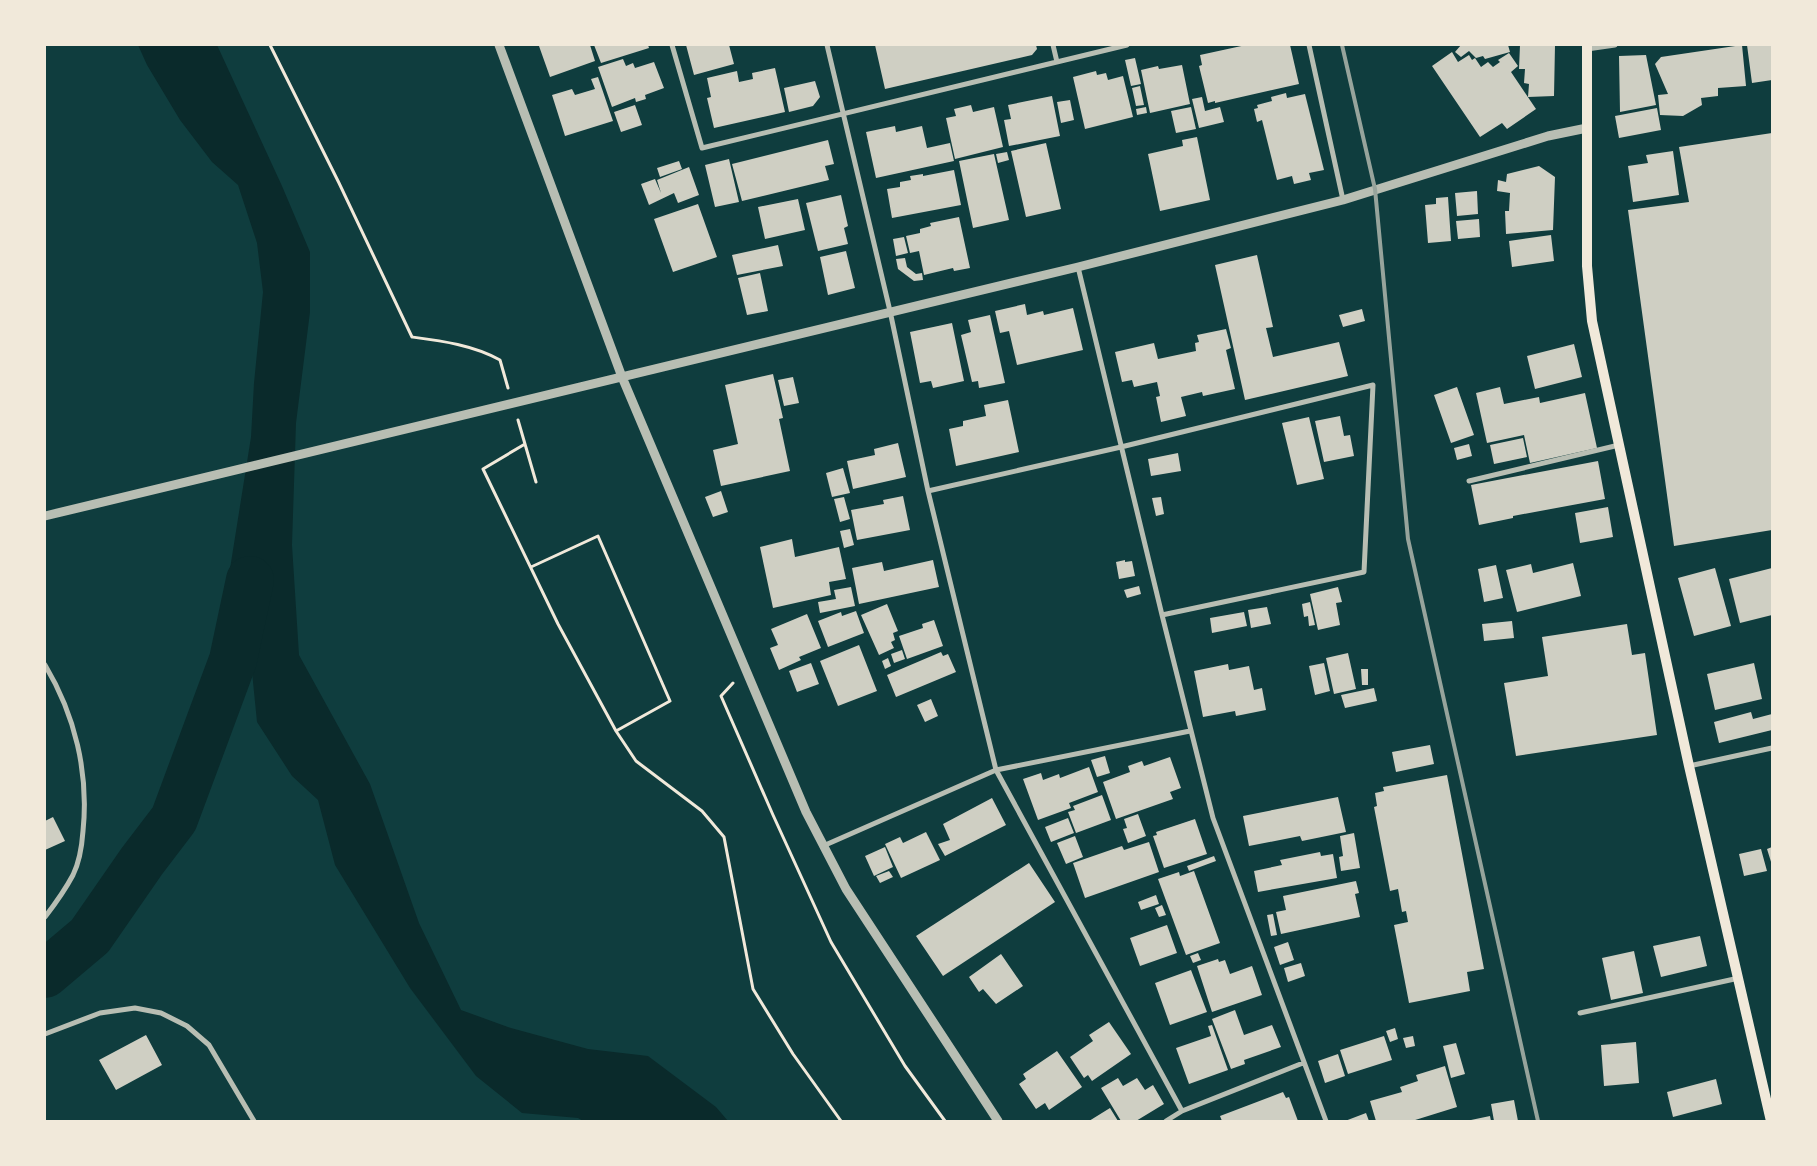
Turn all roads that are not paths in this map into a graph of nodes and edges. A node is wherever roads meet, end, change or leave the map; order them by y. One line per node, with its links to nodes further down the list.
1 (500, 45): 15 (street)
2 (672, 45): 10 (street)
3 (827, 45): 10 (street)
4 (1053, 45): 9 (street)
5 (1127, 45): 9 (street)
6 (1309, 45): 12 (street)
7 (1615, 45): 8 (street)
8 (1587, 47): 11 (main road)
9 (1057, 62): 10 (street)
10 (843, 114): 14 (street)
11 (1587, 128): 12 (street); 16 (main road)
12 (1343, 200): 13 (street)
13 (1078, 267): 14 (street); 17 (street)
14 (890, 311): 15 (street); 19 (street)
15 (622, 377): 20 (street); 27 (street)
16 (1620, 445): 18 (street); 25 (main road)
17 (1121, 447): 19 (street); 21 (street); 21 (street)
18 (1469, 481)
19 (928, 491): 26 (street)
20 (45, 516)
21 (1162, 615): 23 (street)
22 (45, 665): 28 (street)
23 (1190, 731): 26 (street); 32 (street)
24 (1772, 748): 25 (street)
25 (1689, 766): 29 (main road)
26 (996, 770): 27 (street); 33 (street)
27 (822, 846): 35 (street)
28 (45, 917)
29 (1739, 978): 30 (street); 38 (main road)
30 (1580, 1014)
31 (45, 1034): 34 (street)
32 (1304, 1063): 33 (street); 37 (street)
33 (1182, 1111): 36 (street)
34 (254, 1121)
35 (998, 1121)
36 (1166, 1121)
37 (1326, 1121)
38 (1771, 1121)

